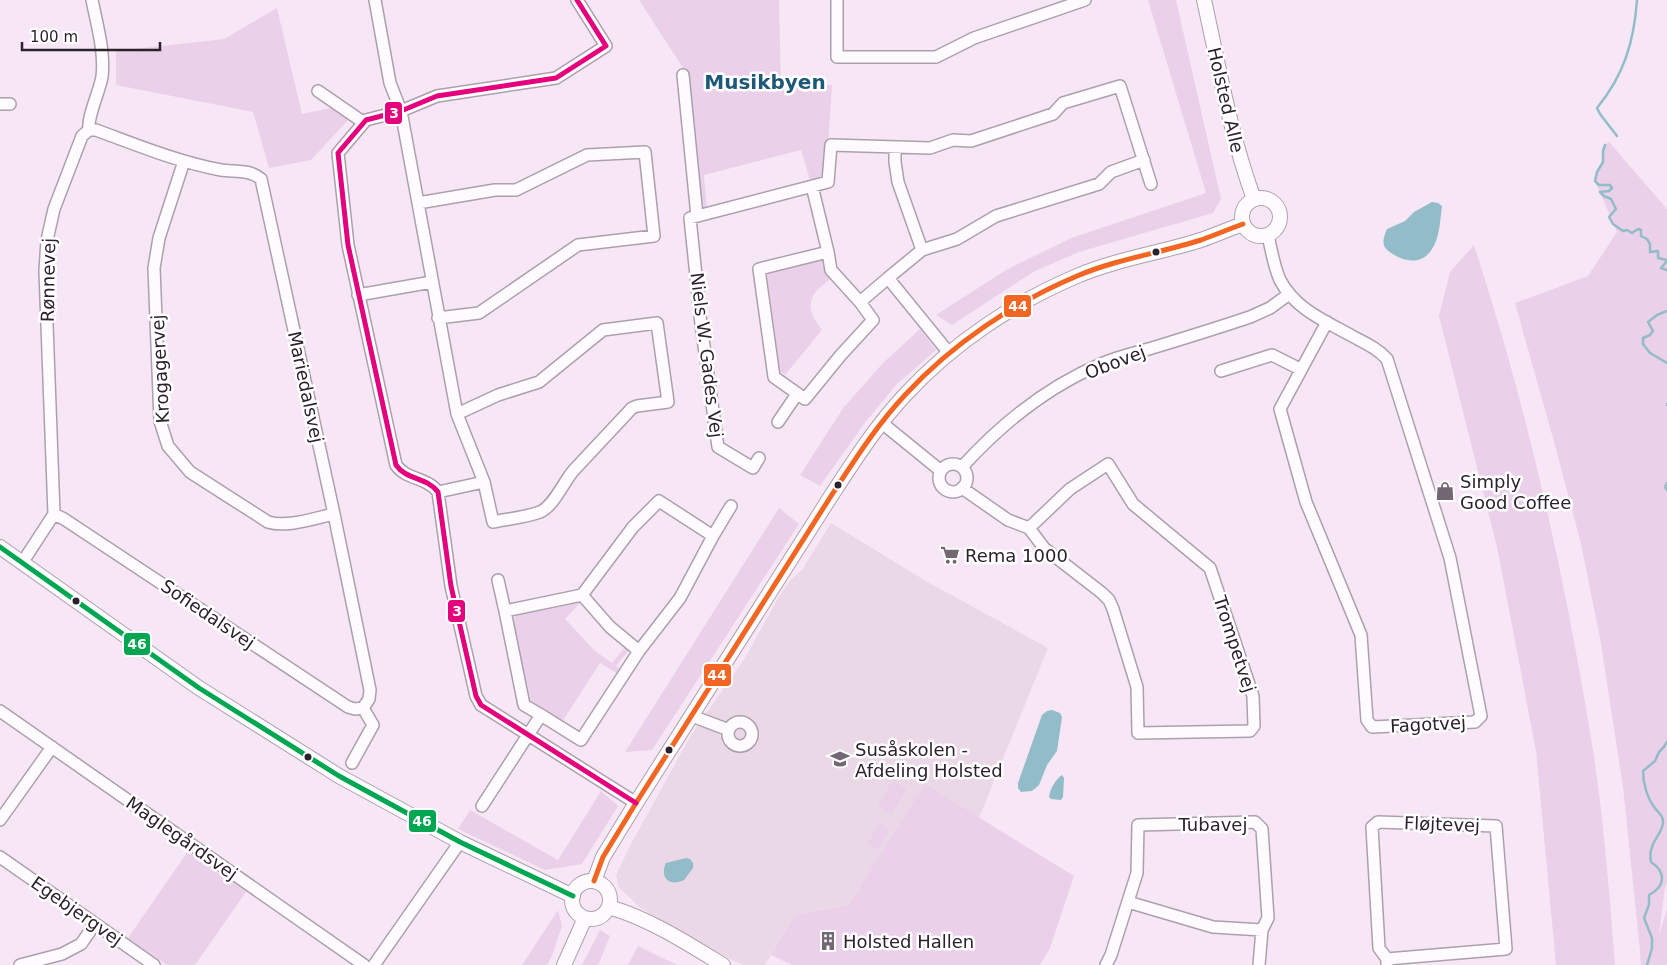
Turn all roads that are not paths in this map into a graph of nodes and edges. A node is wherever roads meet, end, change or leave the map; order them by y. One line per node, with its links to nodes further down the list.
1 (92, 0): 11 (street, Rønnevej)
2 (375, 0): 9 (street)
3 (577, 0): 9 (street)
4 (836, 0): 5 (street)
5 (1084, 0)
6 (1204, 0): 17 (street, Holsted Alle)
7 (682, 75): 19 (street, Niels W. Gades Vej)
8 (318, 91): 10 (street)
9 (400, 111): 10 (street); 18 (street)
10 (363, 122): 27 (street)
11 (89, 130): 14 (street, Mariedalsvej); 45 (street, Rønnevej)
12 (895, 147): 13 (street); 16 (street); 22 (street)
13 (1144, 160): 15 (street); 22 (street)
14 (184, 161): 46 (street, Mariedalsvej); 46 (street, Krogagervej)
15 (1151, 184)
16 (812, 186): 19 (street); 23 (street)
17 (1254, 199): 20 (street); 21 (street)
18 (418, 203): 25 (street); 29 (street)
19 (697, 216): 38 (street, Niels W. Gades Vej)
20 (1243, 224): 21 (street); 31 (street)
21 (1268, 235): 26 (street, Fagotvej)
22 (922, 250): 24 (street)
23 (828, 252): 28 (street); 34 (street)
24 (888, 278): 28 (street); 31 (street)
25 (432, 282): 27 (street); 29 (street)
26 (1289, 294): 30 (street, Fagotvej); 39 (street, Obovej)
27 (358, 295): 43 (street)
28 (860, 302): 34 (street)
29 (438, 318): 35 (street)
30 (1327, 322): 32 (street, Fagotvej); 32 (street, Fagotvej)
31 (949, 353): 37 (street)
32 (1300, 369): 33 (street)
33 (1221, 371)
34 (797, 394): 36 (street)
35 (458, 414): 41 (street); 41 (street)
36 (778, 422)
37 (882, 423): 40 (street); 58 (street)
38 (759, 458)
39 (962, 467): 40 (street); 42 (street)
40 (941, 471): 42 (street)
41 (484, 482): 43 (street)
42 (962, 488): 47 (street)
43 (438, 492): 60 (street)
44 (731, 506): 48 (street)
45 (54, 514): 50 (street); 55 (street, Sofiedalsvej)
46 (334, 514): 55 (street, Mariedalsvej)
47 (1029, 528): 47 (street, Trompetvej)
48 (713, 536): 52 (street); 54 (street)
49 (0, 547): 50 (street)
50 (22, 562): 66 (street)
51 (498, 580): 53 (street)
52 (582, 595): 53 (street); 54 (street)
53 (505, 611): 57 (street)
54 (639, 651): 57 (street)
55 (363, 708): 62 (street)
56 (0, 711): 61 (street, Maglegårdsvej)
57 (541, 715): 60 (street)
58 (692, 716): 59 (street); 63 (street)
59 (729, 730)
60 (528, 735): 63 (street); 64 (street)
61 (52, 747): 65 (street); 78 (street, Maglegårdsvej)
62 (352, 763)
63 (636, 803): 68 (street)
64 (482, 806)
65 (0, 820)
66 (460, 842): 69 (street); 79 (street)
67 (0, 857): 73 (street, Egebjergvej)
68 (594, 881): 69 (street); 71 (street)
69 (573, 896): 72 (street)
70 (1128, 902): 74 (street); 74 (street, Tubavej); 82 (street, Tubavej)
71 (609, 907): 72 (street); 81 (street)
72 (585, 918): 80 (street)
73 (95, 924): 76 (street); 77 (street, Egebjergvej)
74 (1262, 930): 83 (street, Tubavej)
75 (1387, 962): 75 (street, Fløjtevej)
76 (20, 965)
77 (154, 965)
78 (364, 965)
79 (374, 965)
80 (564, 965)
81 (723, 965)
82 (1106, 965)
83 (1258, 965)

